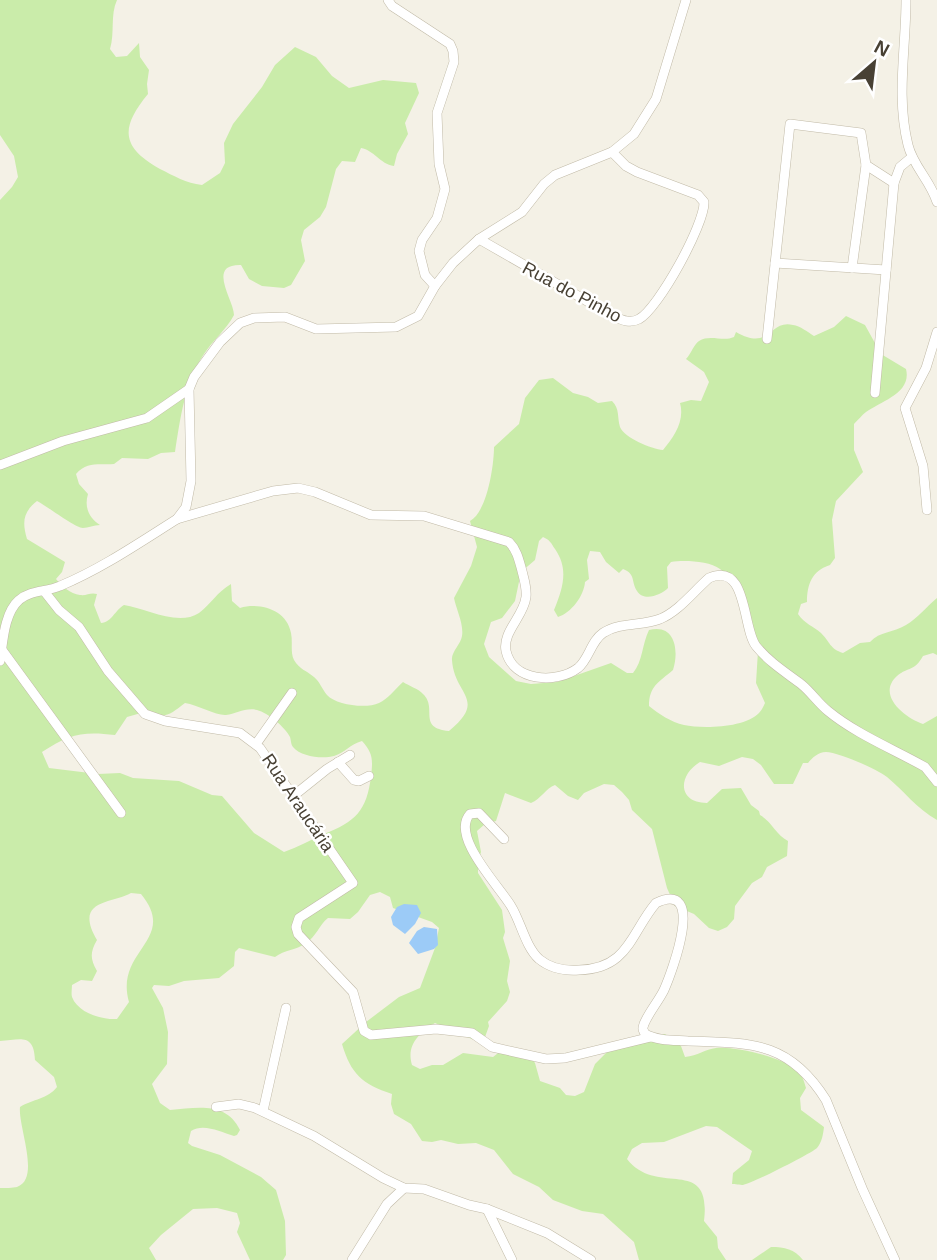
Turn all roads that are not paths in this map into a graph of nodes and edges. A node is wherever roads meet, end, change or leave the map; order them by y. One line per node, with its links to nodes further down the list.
1 (388, 0): 13 (street)
2 (686, 0): 4 (street)
3 (906, 0): 5 (street)
4 (612, 152): 9 (street); 9 (street, Rua do Pinho)
5 (912, 157): 7 (street); 8 (street)
6 (866, 165): 7 (street); 10 (street); 11 (street)
7 (894, 183): 12 (street)
8 (937, 202)
9 (479, 239): 13 (street)
10 (775, 263): 11 (street); 15 (street)
11 (852, 268): 12 (street)
12 (886, 270): 17 (street)
13 (435, 286): 16 (street)
14 (937, 332): 19 (street)
15 (767, 339)
16 (189, 389): 18 (street); 20 (street)
17 (875, 393)
18 (0, 465)
19 (928, 510)
20 (177, 519): 21 (street); 29 (street)
21 (44, 591): 22 (street); 25 (street, Rua Araucária)
22 (2, 650): 23 (street); 31 (street)
23 (0, 661)
24 (292, 693): 25 (street)
25 (256, 744): 30 (street, Rua Araucária)
26 (350, 755): 27 (street)
27 (338, 762): 28 (street); 30 (street)
28 (369, 776)
29 (937, 782)
30 (292, 797): 34 (street, Rua Araucária)
31 (121, 813)
32 (503, 839): 34 (street)
33 (286, 1008): 36 (street)
34 (651, 1037): 42 (street)
35 (216, 1107): 36 (street)
36 (262, 1111): 37 (street)
37 (404, 1188): 38 (street); 39 (street)
38 (487, 1209): 40 (street); 41 (street)
39 (352, 1260)
40 (512, 1260)
41 (591, 1260)
42 (895, 1260)

